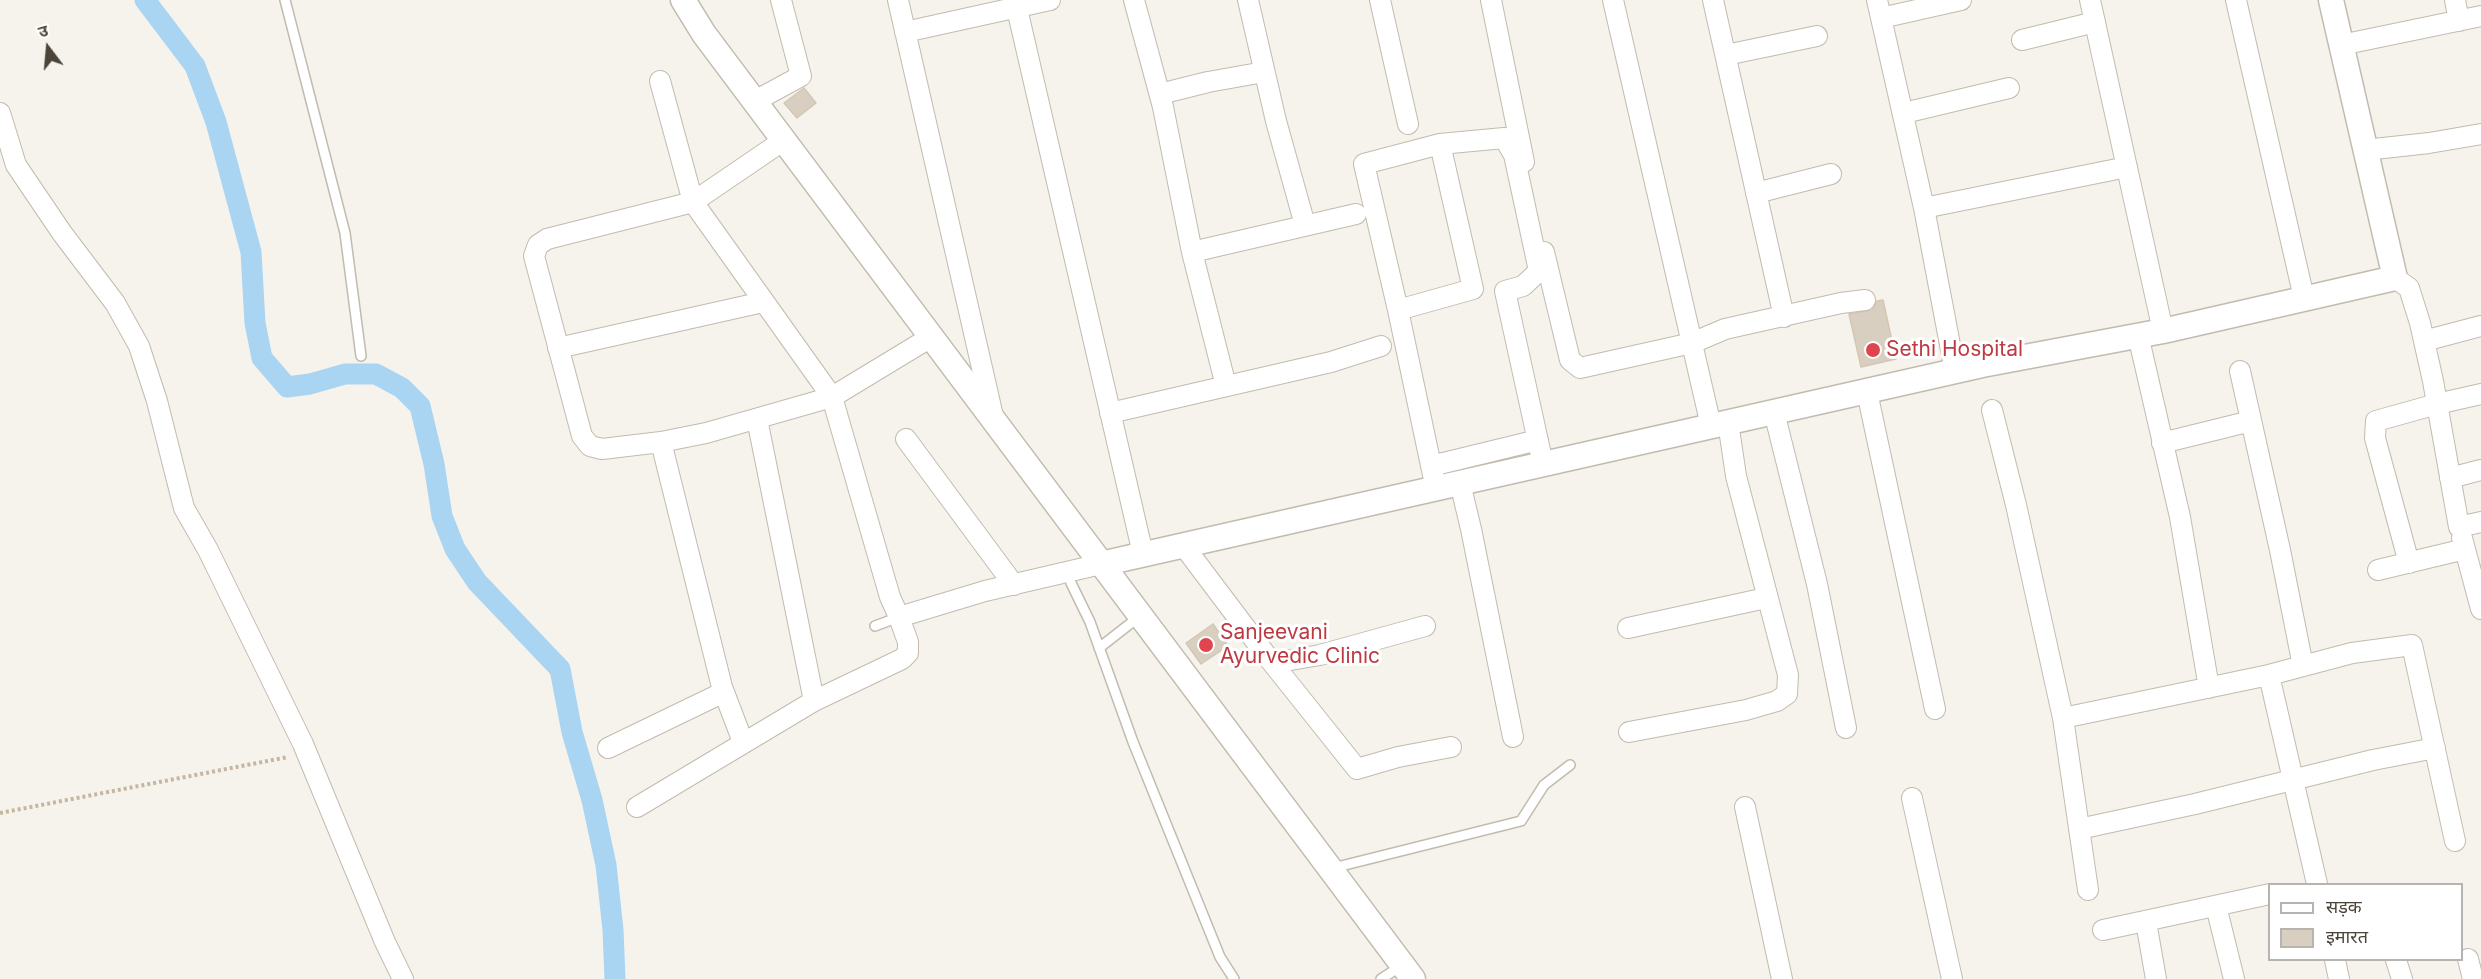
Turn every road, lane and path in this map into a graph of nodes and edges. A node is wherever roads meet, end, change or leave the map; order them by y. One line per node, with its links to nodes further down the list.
1 (285, 0): 63 (lane)
2 (683, 0): 31 (street)
3 (781, 0): 31 (street)
4 (898, 0): 22 (street)
5 (1050, 0): 17 (street)
6 (1134, 0): 30 (street)
7 (1248, 0): 27 (street)
8 (1380, 0): 34 (street)
9 (1491, 0): 60 (street)
10 (1613, 0): 60 (street)
11 (1713, 0): 26 (street)
12 (1961, 0): 18 (street)
13 (2090, 0): 21 (street)
14 (2236, 0): 50 (street)
15 (2331, 0): 25 (street)
16 (2455, 0): 20 (street)
17 (1016, 4): 22 (street); 73 (street)
18 (1879, 9): 33 (street)
19 (2481, 16): 20 (street)
20 (2459, 21): 25 (street)
21 (2095, 22): 24 (street); 39 (street)
22 (905, 32): 75 (street)
23 (1817, 36): 26 (street)
24 (2022, 40)
25 (2341, 45): 38 (street)
26 (1726, 55): 41 (street)
27 (1264, 72): 30 (street); 45 (street)
28 (660, 81): 42 (street)
29 (2009, 88): 33 (street)
30 (1160, 94): 46 (street)
31 (755, 101): 36 (street)
32 (0, 113): 120 (street)
33 (1904, 113): 43 (street)
34 (1408, 124)
35 (2481, 134): 38 (street)
36 (784, 140): 42 (street); 58 (street)
37 (1440, 144): 48 (street); 49 (street); 53 (street)
38 (2365, 150): 47 (street)
39 (2127, 167): 43 (street); 56 (street)
40 (1831, 174): 41 (street)
41 (1756, 193): 54 (street)
42 (693, 202): 52 (street); 62 (street)
43 (1924, 208): 64 (street)
44 (1356, 214): 45 (street)
45 (1305, 225): 46 (street)
46 (1192, 252): 66 (street)
47 (2395, 278): 50 (street); 59 (street)
48 (1473, 289): 49 (street); 53 (street)
49 (1505, 291): 78 (street)
50 (2304, 298): 56 (street)
51 (1865, 300): 54 (street)
52 (763, 302): 62 (street); 69 (street)
53 (1398, 310): 84 (street)
54 (1784, 317): 60 (street)
55 (2481, 326): 59 (street)
56 (2163, 331): 57 (street)
57 (2138, 335): 64 (street); 81 (street)
58 (931, 337): 69 (street); 75 (street)
59 (2424, 341): 70 (street)
60 (1692, 343): 77 (street)
61 (1382, 346): 66 (street)
62 (558, 348): 80 (street)
63 (361, 356)
64 (1955, 371): 67 (street)
65 (2240, 371): 76 (street)
66 (1226, 386): 73 (street)
67 (1867, 392): 72 (street); 111 (street)
68 (2481, 394): 70 (street)
69 (832, 398): 74 (street); 100 (street)
70 (2437, 404): 85 (street); 92 (street)
71 (1992, 410): 112 (street)
72 (1774, 412): 77 (street); 113 (street)
73 (1110, 413): 91 (street)
74 (758, 419): 80 (street); 110 (street)
75 (994, 421): 93 (street)
76 (2251, 421): 81 (street); 106 (street)
77 (1720, 424): 82 (street); 97 (street)
78 (1537, 438): 82 (street); 84 (street)
79 (906, 439): 96 (street)
80 (661, 442): 109 (street)
81 (2162, 443): 108 (street)
82 (1543, 464): 86 (street)
83 (2481, 470): 85 (street)
84 (1432, 472): 86 (street); 89 (street)
85 (2450, 478): 88 (street)
86 (1460, 483): 115 (street)
87 (2481, 522): 88 (street)
88 (2459, 527): 90 (street)
89 (1183, 545): 91 (street); 105 (street)
90 (2465, 549): 92 (street); 98 (street)
91 (1143, 554): 93 (street)
92 (2409, 563): 94 (street)
93 (1101, 564): 96 (street); 99 (street)
94 (2378, 570)
95 (1071, 583): 104 (lane)
96 (1014, 585): 100 (street)
97 (1767, 598): 103 (street); 114 (street)
98 (2481, 609)
99 (1140, 616): 104 (lane); 129 (street)
100 (899, 617): 101 (lane); 110 (street)
101 (875, 626)
102 (1425, 626): 105 (street)
103 (1628, 628)
104 (1100, 648): 141 (lane)
105 (1273, 663): 117 (street)
106 (2303, 666): 107 (street); 119 (street)
107 (2269, 675): 108 (street); 122 (street)
108 (2209, 688): 112 (street)
109 (724, 692): 116 (street); 118 (street)
110 (814, 701): 116 (street)
111 (1935, 709)
112 (2063, 718): 127 (street)
113 (1846, 728)
114 (1629, 732)
115 (1513, 737)
116 (743, 742): 124 (street)
117 (1451, 747)
118 (608, 748)
119 (2435, 748): 122 (street); 128 (street)
120 (306, 753): 126 (path); 140 (street)
121 (1570, 765): 129 (lane)
122 (2293, 779): 127 (street); 130 (street)
123 (1912, 798): 144 (street)
124 (637, 807)
125 (1745, 807): 143 (street)
126 (0, 813)
127 (2079, 829): 131 (street)
128 (2455, 841)
129 (1330, 869): 139 (street)
130 (2316, 883)
131 (2088, 890)
132 (2268, 894): 133 (street)
133 (2216, 906): 134 (street); 146 (street)
134 (2146, 922): 135 (street); 145 (street)
135 (2103, 930)
136 (2468, 959): 149 (street)
137 (2335, 961): 147 (street)
138 (2396, 961): 148 (street)
139 (1408, 972): 142 (lane)
140 (403, 979)
141 (1233, 979)
142 (1381, 979)
143 (1782, 979)
144 (1952, 979)
145 (2156, 979)
146 (2234, 979)
147 (2339, 979)
148 (2402, 979)
149 (2473, 979)

